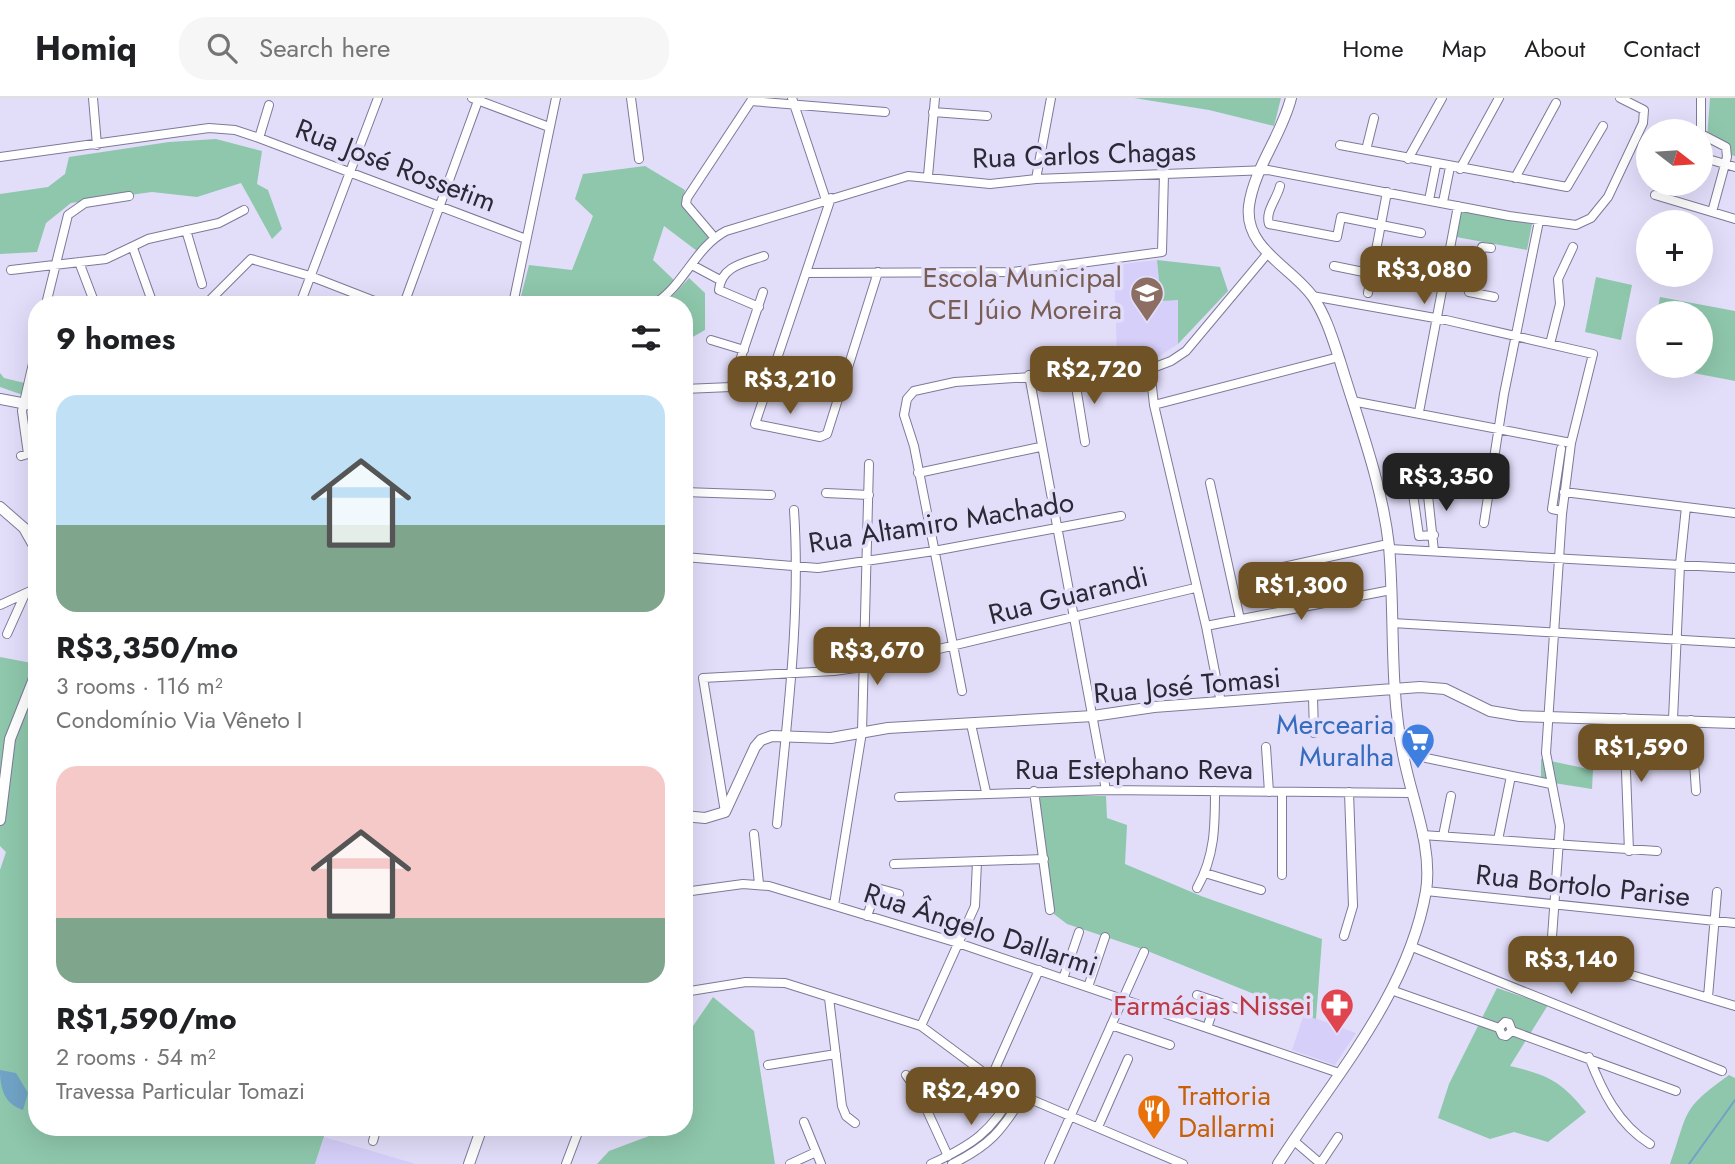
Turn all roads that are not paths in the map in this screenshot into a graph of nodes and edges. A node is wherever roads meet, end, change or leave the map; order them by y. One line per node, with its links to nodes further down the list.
1 (93, 98): 24 (street)
2 (378, 98): 37 (street)
3 (556, 98): 22 (street)
4 (631, 98): 29 (street)
5 (935, 98): 18 (street)
6 (1051, 98): 41 (street)
7 (1291, 98): 36 (street)
8 (1442, 98): 30 (street)
9 (1499, 98): 35 (street)
10 (1620, 98): 56 (street, Rua Carlos Chagas)
11 (1701, 98): 31 (street)
12 (476, 99): 22 (street); 50 (street)
13 (752, 100): 14 (street); 60 (street)
14 (793, 102): 17 (street); 46 (street)
15 (1556, 103): 40 (street)
16 (269, 105): 23 (street)
17 (885, 112)
18 (933, 112): 19 (street); 39 (street)
19 (987, 116)
20 (1374, 118): 26 (street)
21 (1603, 126): 40 (street)
22 (549, 127): 61 (street)
23 (259, 138): 24 (street, Rua José Rossetim); 37 (street, Rua José Rossetim)
24 (97, 145): 27 (street, Rua José Rossetim)
25 (1340, 145): 26 (street)
26 (1366, 150): 30 (street)
27 (0, 157)
28 (1713, 158): 31 (street)
29 (639, 159)
30 (1408, 159): 32 (street)
31 (1726, 160): 34 (street); 53 (street)
32 (1436, 164): 33 (street); 47 (street)
33 (1450, 167): 35 (street); 48 (street)
34 (1735, 167)
35 (1460, 169): 40 (street)
36 (1262, 170): 38 (street, Rua Carlos Chagas); 43 (street, Rua Carlos Chagas); 65 (street)
37 (349, 174): 50 (street, Rua José Rossetim); 77 (street)
38 (1164, 174): 41 (street, Rua Carlos Chagas); 73 (street)
39 (928, 176): 41 (street, Rua Carlos Chagas); 46 (street, Rua Carlos Chagas)
40 (1515, 178)
41 (1036, 179)
42 (1280, 186): 57 (street)
43 (1387, 192): 47 (street, Rua Carlos Chagas); 57 (street)
44 (129, 196): 67 (street)
45 (1658, 196): 52 (street)
46 (828, 199): 60 (street, Rua Carlos Chagas); 75 (street)
47 (1429, 200): 48 (street, Rua Carlos Chagas)
48 (1443, 202): 49 (street, Rua Carlos Chagas)
49 (1458, 206): 56 (street, Rua Carlos Chagas); 70 (street)
50 (440, 207): 61 (street, Rua José Rossetim); 89 (street)
51 (244, 210): 58 (street)
52 (1705, 210)
53 (1713, 210)
54 (1713, 212): 55 (street)
55 (1735, 219)
56 (1539, 221): 96 (street)
57 (1381, 225): 59 (street); 76 (street)
58 (186, 230): 63 (street); 80 (street)
59 (1421, 233)
60 (715, 237): 69 (street)
61 (526, 239): 90 (street)
62 (1573, 247): 98 (street)
63 (133, 248): 68 (street); 85 (street)
64 (1491, 248): 74 (street)
65 (1268, 253): 92 (street); 101 (street)
66 (764, 256): 78 (street)
67 (55, 262): 68 (street); 72 (street); 83 (street)
68 (79, 262): 84 (street)
69 (692, 265): 78 (street); 91 (street)
70 (1446, 266): 74 (street); 95 (street)
71 (1334, 267): 76 (street)
72 (11, 270)
73 (878, 272): 75 (street); 75 (street)
74 (1479, 272): 93 (street)
75 (806, 273)
76 (1372, 274): 79 (street); 82 (street)
77 (310, 276): 86 (street); 87 (street); 88 (street)
78 (720, 280): 94 (street)
79 (1408, 281)
80 (202, 284)
81 (763, 292): 94 (street)
82 (1368, 293)
83 (48, 296)
84 (92, 296)
85 (150, 296)
86 (214, 296)
87 (303, 296)
88 (361, 296)
89 (407, 296)
90 (515, 296)
91 (667, 296)
92 (1312, 296): 95 (street); 100 (street)
93 (1494, 297)
94 (759, 307): 99 (street)
95 (1436, 319): 96 (street); 111 (street)
96 (1515, 337): 98 (street); 112 (street)
97 (711, 340): 99 (street)
98 (1549, 344): 114 (street)
99 (744, 350): 105 (street)
100 (1339, 357): 107 (street); 110 (street)
101 (1150, 369): 102 (street); 110 (street)
102 (1074, 374): 103 (street); 113 (street)
103 (1029, 375): 115 (street); 119 (street)
104 (28, 385): 108 (street)
105 (693, 389)
106 (0, 399): 108 (street)
107 (1352, 401): 111 (street); 140 (street)
108 (24, 402): 109 (street); 117 (street)
109 (28, 403)
110 (1154, 405): 150 (street)
111 (1419, 412): 112 (street)
112 (1499, 428): 114 (street); 136 (street)
113 (1085, 442)
114 (1571, 443): 126 (street)
115 (1040, 447): 119 (street); 137 (street)
116 (1561, 449): 133 (street)
117 (21, 456)
118 (869, 464): 129 (street)
119 (918, 473): 141 (street)
120 (1441, 475): 121 (street)
121 (1426, 477): 122 (street); 138 (street)
122 (1410, 480): 124 (street); 138 (street)
123 (1210, 483): 156 (street)
124 (1390, 484)
125 (693, 492): 128 (street)
126 (1564, 492): 130 (street); 133 (street)
127 (826, 493): 129 (street)
128 (771, 495)
129 (869, 495): 145 (street)
130 (1681, 506): 134 (street); 146 (street)
131 (0, 508): 139 (street)
132 (794, 510): 147 (street)
133 (1562, 511): 143 (street)
134 (1735, 513)
135 (1121, 516): 137 (street, Rua Altamiro Machado)
136 (1484, 523)
137 (1056, 528): 141 (street, Rua Altamiro Machado); 155 (street)
138 (1434, 535): 142 (street)
139 (28, 536)
140 (1389, 546): 142 (street); 149 (street); 151 (street)
141 (934, 551): 145 (street, Rua Altamiro Machado); 163 (street)
142 (1434, 551): 143 (street)
143 (1559, 557): 146 (street); 160 (street)
144 (693, 558): 147 (street, Rua Altamiro Machado)
145 (867, 562): 147 (street, Rua Altamiro Machado); 164 (street)
146 (1680, 565): 148 (street); 161 (street)
147 (798, 567): 165 (street)
148 (1735, 568)
149 (1265, 571)
150 (1195, 588): 155 (street, Rua Guarandi); 158 (street)
151 (1391, 590): 156 (street); 157 (street)
152 (28, 593): 153 (street)
153 (25, 594): 154 (street); 159 (street)
154 (0, 605)
155 (1073, 615): 163 (street, Rua Guarandi); 171 (street)
156 (1240, 620): 158 (street)
157 (1392, 623): 160 (street); 167 (street)
158 (1206, 626): 170 (street)
159 (7, 634)
160 (1555, 634): 161 (street); 172 (street)
161 (1677, 639): 162 (street); 174 (street)
162 (1735, 643)
163 (952, 647): 164 (street, Rua Guarandi); 166 (street)
164 (863, 667): 165 (street, Rua Guarandi); 178 (street)
165 (792, 673): 180 (street); 196 (street, Rua Guarandi)
166 (962, 691)
167 (1396, 691): 169 (street, Rua José Tomasi); 172 (street, Rua José Tomasi); 182 (street)
168 (28, 694): 198 (street)
169 (1312, 697): 170 (street, Rua José Tomasi); 179 (street)
170 (1221, 703): 171 (street, Rua José Tomasi)
171 (1093, 716): 177 (street, Rua José Tomasi); 185 (street)
172 (1549, 716): 173 (street, Rua José Tomasi); 184 (street)
173 (1624, 718): 174 (street, Rua José Tomasi); 205 (street)
174 (1673, 719): 175 (street, Rua José Tomasi)
175 (1691, 720): 176 (street, Rua José Tomasi); 188 (street)
176 (1735, 723)
177 (971, 724): 178 (street, Rua José Tomasi); 189 (street)
178 (862, 732): 180 (street, Rua José Tomasi); 219 (street)
179 (1314, 733)
180 (785, 735): 196 (street, Rua José Tomasi); 199 (street)
181 (1266, 747): 190 (street)
182 (1402, 753): 183 (street); 193 (street)
183 (1511, 776): 184 (street); 203 (street)
184 (1551, 784): 204 (street)
185 (1106, 790): 186 (street, Rua Estephano Reva); 187 (street, Rua Estephano Reva)
186 (1034, 791): 189 (street, Rua Estephano Reva); 207 (street)
187 (1215, 791): 190 (street, Rua Estephano Reva); 210 (street)
188 (1696, 791)
189 (986, 792): 195 (street, Rua Estephano Reva)
190 (1269, 792): 192 (street, Rua Estephano Reva)
191 (1349, 792): 192 (street, Rua Estephano Reva); 193 (street, Rua Estephano Reva); 226 (street)
192 (1282, 793): 211 (street)
193 (1411, 793): 201 (street)
194 (1451, 796): 202 (street)
195 (899, 797)
196 (725, 812): 197 (street)
197 (693, 817)
198 (0, 820)
199 (777, 824)
200 (754, 834): 212 (street)
201 (1422, 835): 202 (street); 216 (street)
202 (1443, 836): 203 (street)
203 (1498, 841): 204 (street)
204 (1560, 846): 205 (street); 220 (street)
205 (1629, 851): 206 (street)
206 (1657, 851)
207 (1044, 859): 208 (street); 221 (street)
208 (977, 862): 209 (street); 228 (street)
209 (894, 864)
210 (1205, 873): 213 (street); 214 (street)
211 (1282, 875)
212 (759, 884): 215 (street, Rua Ângelo Dallarmi); 219 (street, Rua Ângelo Dallarmi)
213 (1197, 888)
214 (1261, 890)
215 (693, 891)
216 (1426, 891): 220 (street, Rua Bortolo Parise); 229 (street)
217 (1717, 892): 223 (street)
218 (899, 894): 222 (street)
219 (834, 905): 222 (street, Rua Ângelo Dallarmi)
220 (1554, 906): 223 (street, Rua Bortolo Parise); 237 (street)
221 (1050, 910)
222 (867, 916): 228 (street, Rua Ângelo Dallarmi)
223 (1714, 921): 224 (street, Rua Bortolo Parise); 237 (street)
224 (1735, 923)
225 (1079, 932): 232 (street)
226 (1344, 936)
227 (1105, 937): 233 (street)
228 (958, 943): 231 (street, Rua Ângelo Dallarmi); 244 (street)
229 (1410, 946): 234 (street); 251 (street)
230 (1144, 952): 239 (street)
231 (1039, 970): 232 (street, Rua Ângelo Dallarmi); 254 (street)
232 (1063, 979): 233 (street, Rua Ângelo Dallarmi)
233 (1088, 987): 239 (street, Rua Ângelo Dallarmi)
234 (1391, 990): 248 (street); 252 (street)
235 (693, 991): 238 (street)
236 (1198, 995): 240 (street)
237 (1708, 997): 241 (street)
238 (829, 998): 244 (street); 247 (street)
239 (1123, 998): 243 (street); 245 (street, Rua Ângelo Dallarmi)
240 (1216, 1001): 242 (street); 245 (street)
241 (1735, 1006)
242 (1239, 1009)
243 (1111, 1025): 246 (street); 257 (street)
244 (921, 1026): 254 (street)
245 (1208, 1028): 252 (street, Rua Ângelo Dallarmi)
246 (1170, 1045)
247 (836, 1054): 250 (street); 259 (street)
248 (1588, 1057): 255 (street); 267 (street)
249 (1128, 1059): 260 (street)
250 (768, 1065)
251 (1722, 1071)
252 (1339, 1073): 265 (street)
253 (906, 1075): 269 (street)
254 (990, 1078): 256 (street)
255 (1676, 1091)
256 (1018, 1093): 257 (street); 269 (street)
257 (1071, 1116): 260 (street); 275 (street)
258 (804, 1122): 268 (street)
259 (855, 1123)
260 (1098, 1127): 276 (street)
261 (374, 1136): 266 (street)
262 (478, 1136): 270 (street)
263 (577, 1136): 271 (street)
264 (1338, 1137): 278 (street)
265 (1293, 1140): 277 (street); 278 (street)
266 (373, 1141)
267 (1650, 1144)
268 (816, 1152): 272 (street); 273 (street)
269 (950, 1160): 274 (street)
270 (469, 1164)
271 (566, 1164)
272 (790, 1164)
273 (821, 1164)
274 (931, 1164)
275 (1049, 1164)
276 (1183, 1164)
277 (1278, 1164)
278 (1321, 1164)

